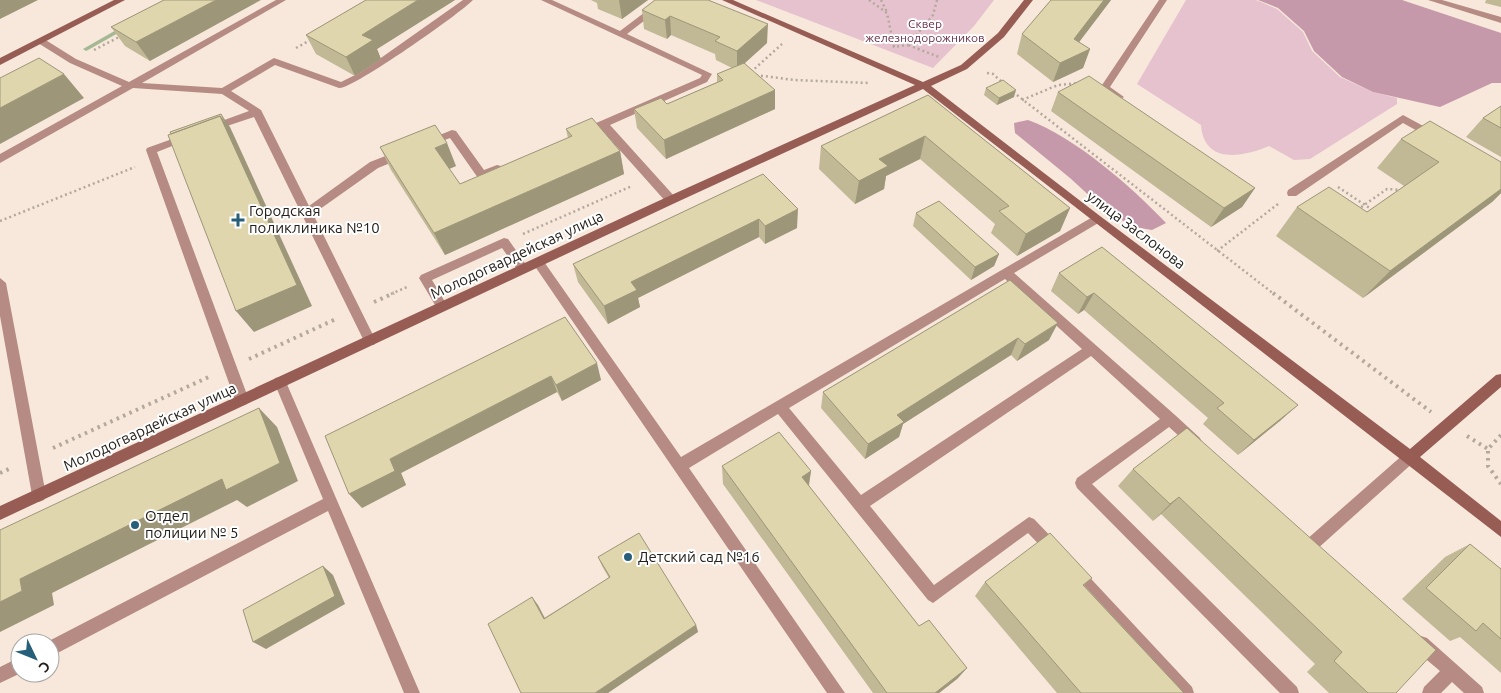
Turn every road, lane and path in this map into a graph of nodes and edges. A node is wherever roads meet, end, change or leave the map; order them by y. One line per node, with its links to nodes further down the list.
1 (121, 0): 18 (street)
2 (282, 0): 24 (lane)
3 (469, 0): 20 (lane)
4 (545, 0): 16 (lane)
5 (667, 0): 16 (lane)
6 (726, 0): 15 (street, улица Заслонова)
7 (869, 0): 13 (path)
8 (881, 0): 13 (path)
9 (937, 0): 19 (path)
10 (1029, 0): 22 (street, Молодогвардейская улица)
11 (1163, 0): 26 (lane)
12 (1432, 0): 14 (lane)
13 (887, 12): 19 (path)
14 (1501, 20)
15 (798, 31): 23 (path); 25 (street, улица Заслонова)
16 (622, 34): 31 (lane)
17 (317, 36): 20 (path)
18 (41, 41): 21 (street); 24 (lane)
19 (908, 45): 22 (path)
20 (274, 61): 27 (lane)
21 (0, 62)
22 (964, 67): 25 (street, Молодогвардейская улица); 28 (path)
23 (878, 84)
24 (128, 86): 27 (lane); 34 (lane)
25 (925, 86): 41 (street, Молодогвардейская улица); 46 (street, улица Заслонова)
26 (1105, 88): 28 (path); 29 (lane)
27 (224, 91): 30 (lane)
28 (1022, 100): 49 (path)
29 (1129, 104)
30 (257, 112): 35 (lane); 43 (lane)
31 (603, 124): 32 (lane); 38 (lane)
32 (577, 135)
33 (1444, 142): 37 (lane)
34 (0, 159)
35 (154, 159): 47 (path); 59 (lane)
36 (508, 164): 43 (lane)
37 (1319, 175): 40 (lane); 42 (path)
38 (650, 177): 41 (lane); 48 (path)
39 (1404, 190): 42 (path)
40 (1292, 193): 49 (path)
41 (670, 200): 50 (street, Молодогвардейская улица)
42 (1365, 204): 44 (path); 45 (path)
43 (307, 213): 55 (lane)
44 (1379, 214)
45 (1349, 215)
46 (1096, 219): 52 (lane); 66 (street, улица Заслонова)
47 (0, 221)
48 (504, 242): 51 (lane); 54 (lane)
49 (1217, 251): 62 (path)
50 (538, 262): 51 (street, Молодогвардейская улица); 67 (lane)
51 (523, 269): 54 (street, Молодогвардейская улица)
52 (1005, 272): 56 (lane); 60 (lane)
53 (0, 283): 69 (lane)
54 (442, 307): 55 (street, Молодогвардейская улица)
55 (370, 340): 58 (street, Молодогвардейская улица)
56 (1092, 349): 61 (lane); 71 (lane)
57 (1501, 379): 62 (street)
58 (280, 382): 59 (street, Молодогвардейская улица); 70 (lane)
59 (242, 400): 69 (street, Молодогвардейская улица)
60 (780, 406): 67 (lane); 71 (lane)
61 (1170, 419): 65 (lane); 81 (lane)
62 (1448, 424): 64 (path); 66 (street)
63 (1501, 435): 64 (path)
64 (1488, 449): 68 (path)
65 (1207, 452)
66 (1410, 457): 73 (street, улица Заслонова); 74 (lane)
67 (679, 466): 79 (lane)
68 (1501, 484)
69 (39, 495): 72 (street, Молодогвардейская улица)
70 (331, 502): 76 (lane); 78 (lane)
71 (860, 504): 80 (lane)
72 (0, 514)
73 (1501, 530)
74 (1325, 558)
75 (1407, 631): 77 (lane)
76 (60, 644)
77 (1451, 671): 82 (lane); 83 (lane)
78 (412, 693)
79 (837, 693)
80 (1186, 693)
81 (1291, 693)
82 (1430, 693)
83 (1476, 693)

